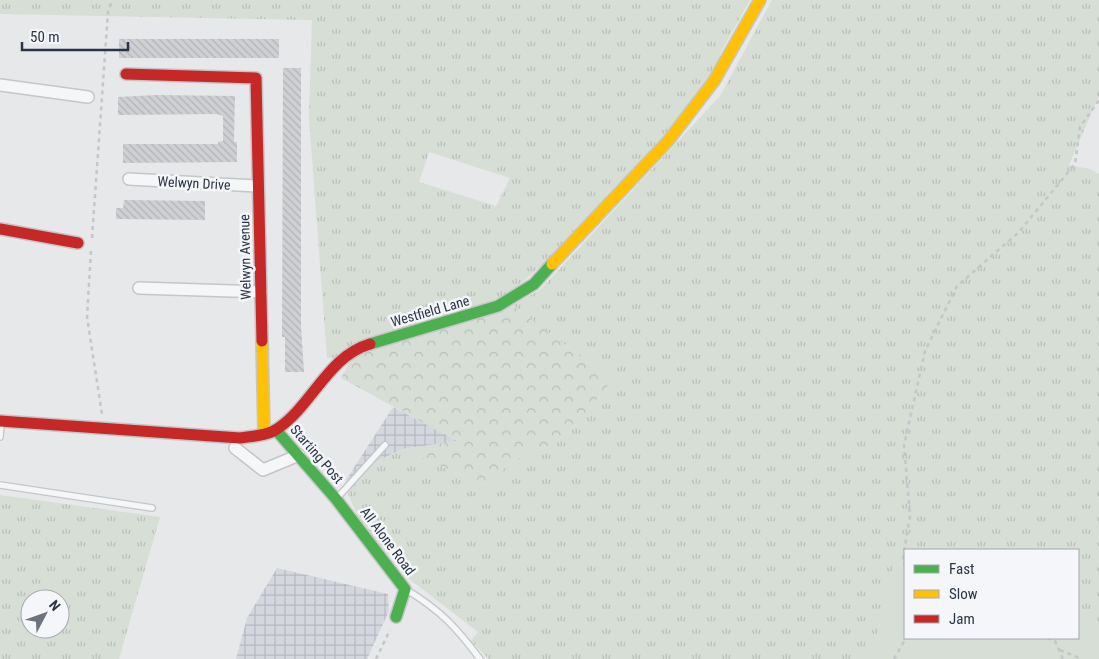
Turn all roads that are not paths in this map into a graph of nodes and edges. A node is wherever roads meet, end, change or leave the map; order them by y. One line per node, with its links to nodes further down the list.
1 (760, 0): 12 (street, Westfield Lane)
2 (126, 74): 6 (street, Welwyn Avenue)
3 (0, 85): 4 (street)
4 (88, 97)
5 (129, 179): 6 (street, Welwyn Drive)
6 (258, 186): 10 (street, Welwyn Avenue)
7 (0, 229): 8 (street)
8 (78, 242)
9 (139, 288): 10 (street)
10 (261, 292): 13 (street, Welwyn Avenue)
11 (0, 421): 13 (street, Westfield Lane); 14 (lane)
12 (276, 430): 13 (street, Westfield Lane); 17 (street, Starting Post)
13 (264, 434)
14 (0, 437)
15 (385, 445): 19 (lane)
16 (235, 448): 17 (street)
17 (298, 455): 19 (street, Starting Post)
18 (0, 484): 20 (lane)
19 (336, 499): 21 (street, All Alone Road)
20 (152, 508)
21 (405, 589): 22 (street, All Alone Road); 23 (lane)
22 (396, 617)
23 (480, 659)

